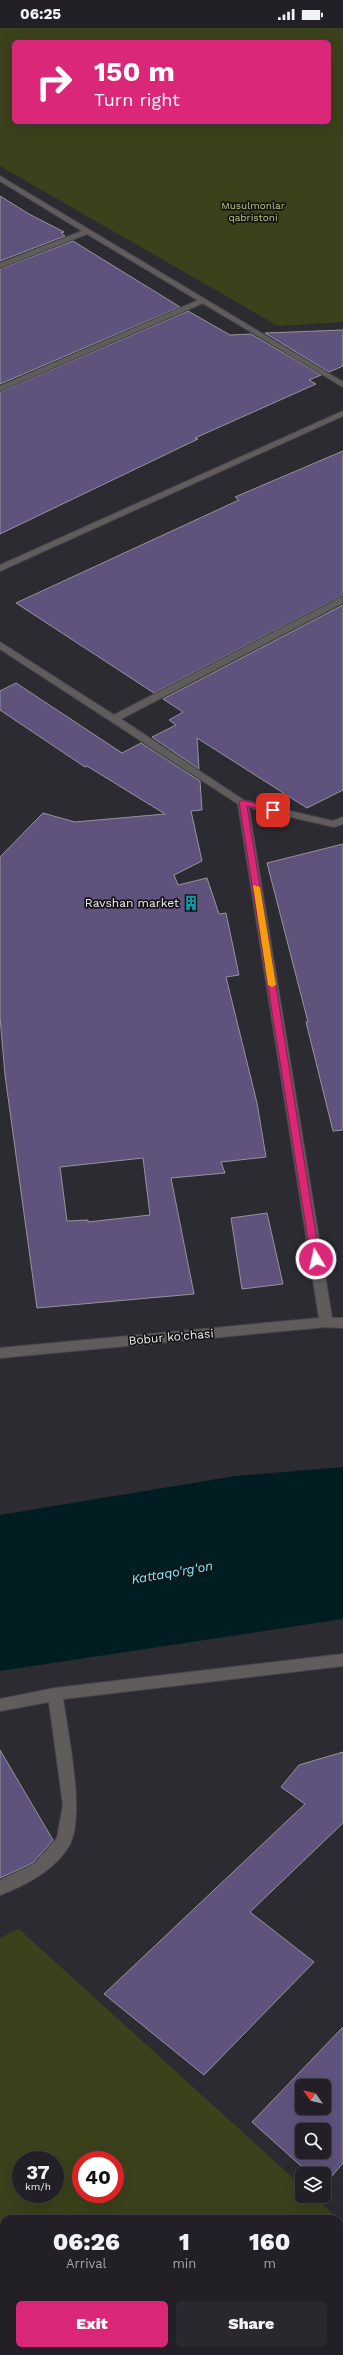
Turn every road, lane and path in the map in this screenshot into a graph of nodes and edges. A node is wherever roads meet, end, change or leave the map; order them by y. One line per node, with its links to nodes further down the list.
1 (0, 178): 2 (street)
2 (88, 231): 3 (street); 4 (street)
3 (0, 266)
4 (204, 301): 5 (street); 6 (street)
5 (343, 384)
6 (0, 389)
7 (343, 413): 8 (street)
8 (0, 568)
9 (343, 599): 11 (street)
10 (0, 644): 11 (street)
11 (114, 718): 12 (street)
12 (243, 802): 13 (street); 14 (street)
13 (343, 820)
14 (326, 1322): 15 (street, Bobur ko'chasi); 16 (street, Bobur ko'chasi)
15 (343, 1322)
16 (0, 1353)
17 (343, 1660): 18 (street)
18 (54, 1694): 19 (street); 20 (street)
19 (0, 1705)
20 (0, 1888)

